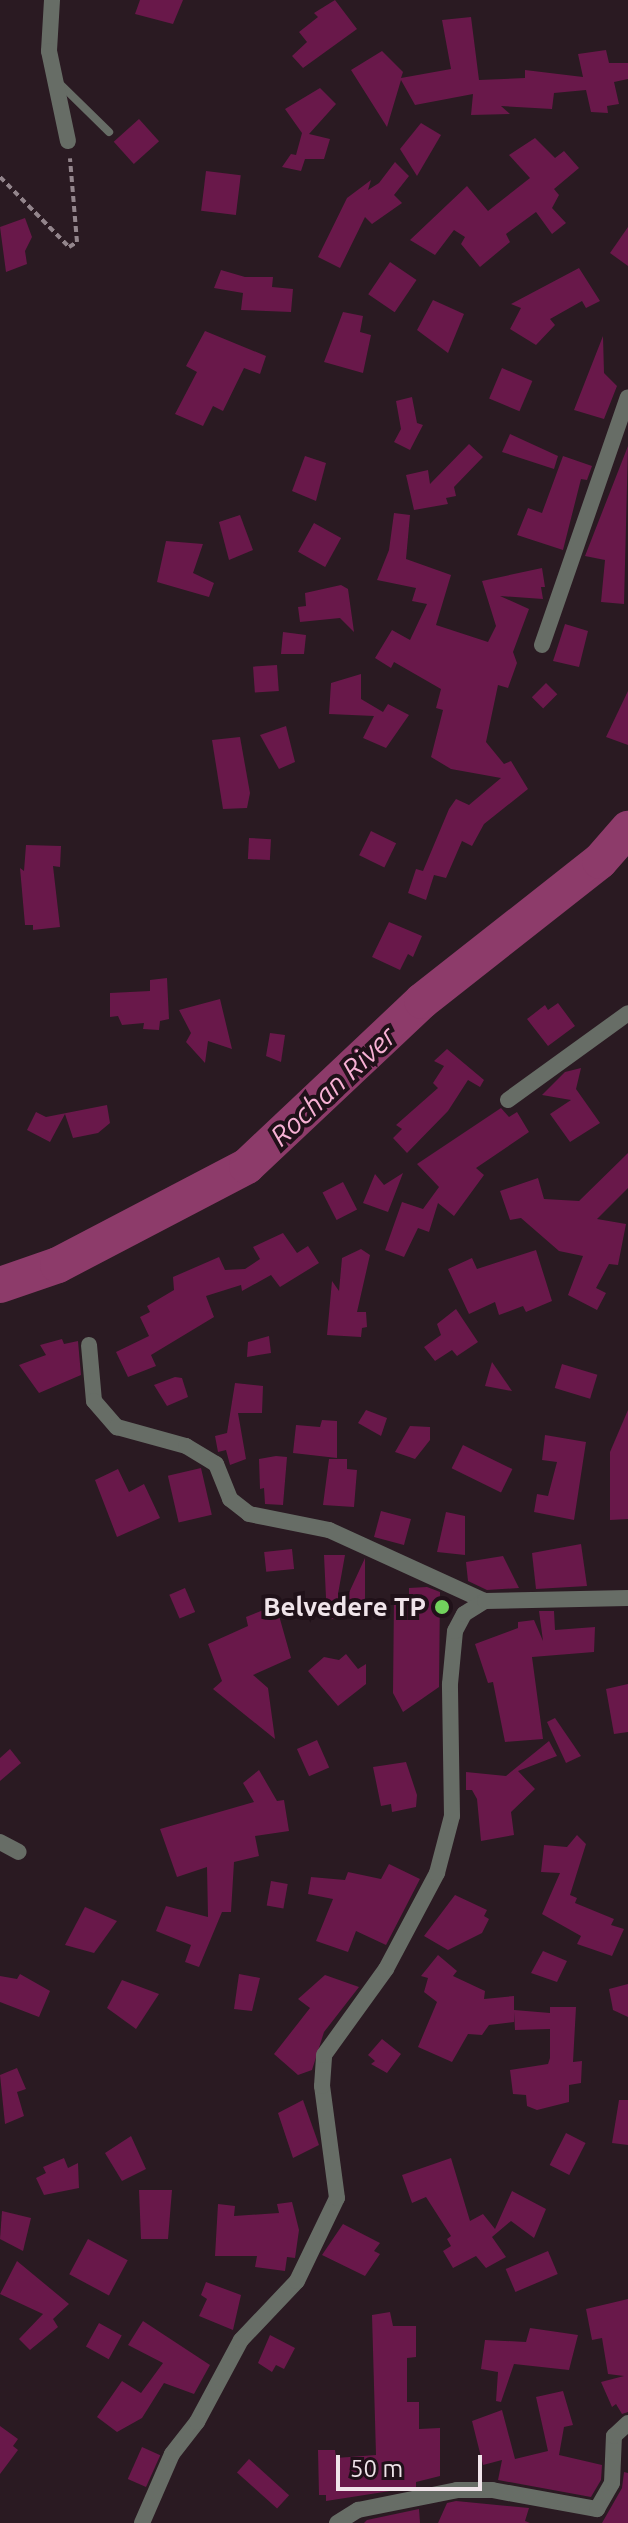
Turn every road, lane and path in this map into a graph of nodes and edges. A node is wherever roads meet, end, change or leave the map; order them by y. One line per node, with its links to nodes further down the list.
1 (52, 0): 2 (street)
2 (53, 78): 3 (lane); 4 (street)
3 (109, 132)
4 (68, 141): 5 (path)
5 (0, 177)
6 (628, 397): 7 (street)
7 (542, 645)
8 (628, 1013): 9 (street)
9 (508, 1100)
10 (89, 1345): 12 (street)
11 (628, 1598): 12 (street)
12 (485, 1601): 16 (street)
13 (0, 1842): 14 (street)
14 (19, 1852)
15 (628, 2423): 17 (street)
16 (142, 2523)
17 (337, 2523)

